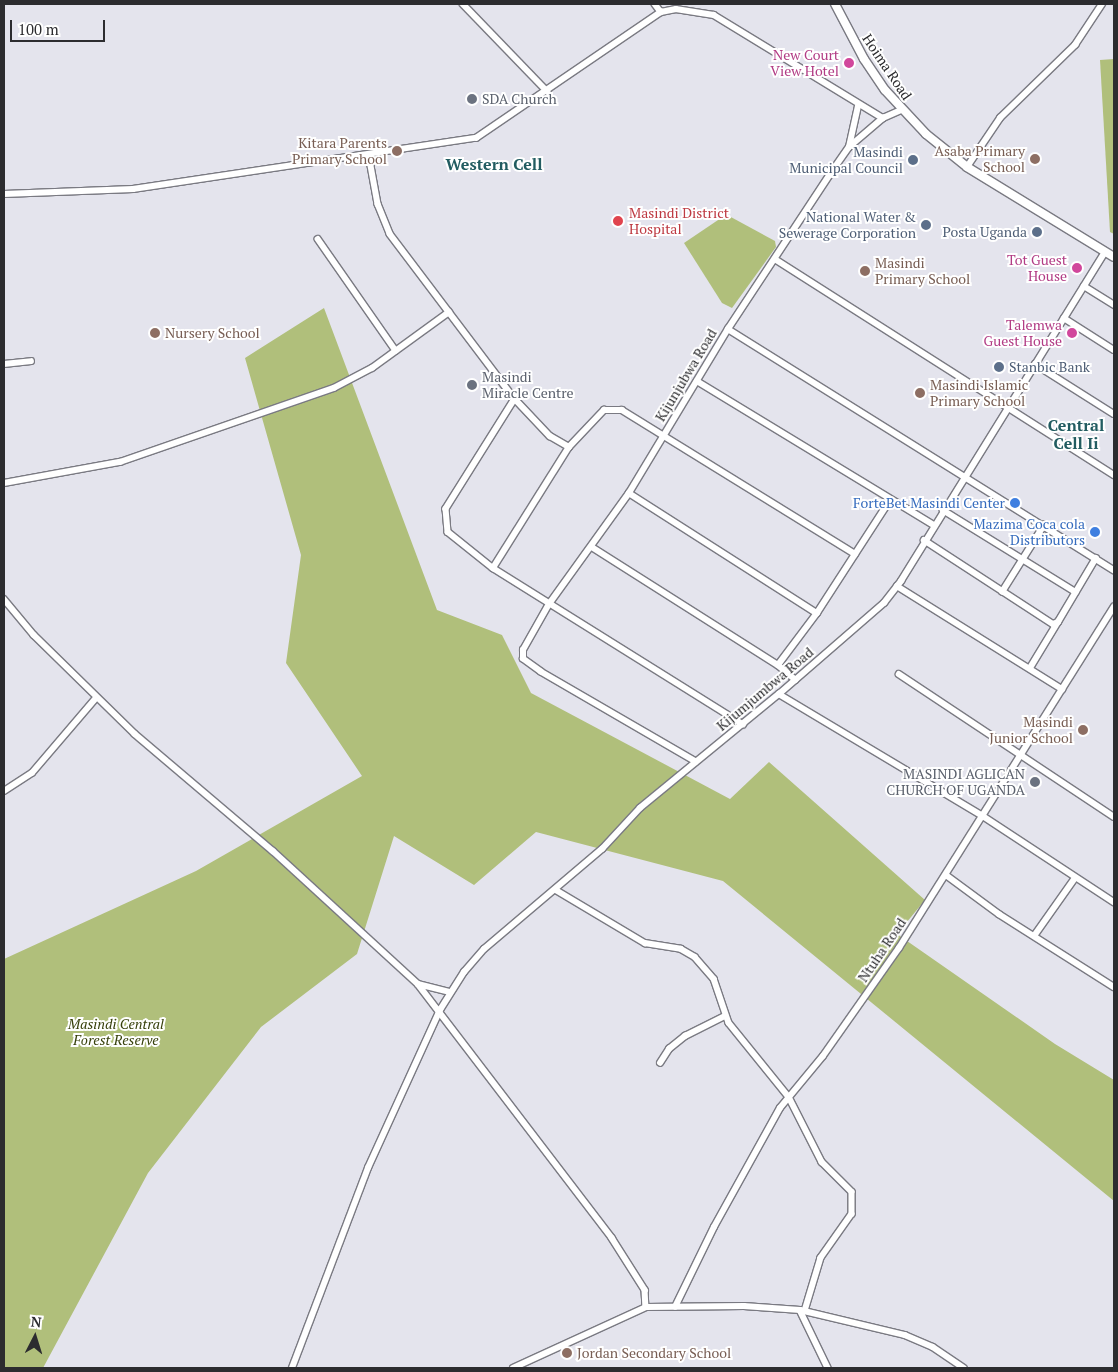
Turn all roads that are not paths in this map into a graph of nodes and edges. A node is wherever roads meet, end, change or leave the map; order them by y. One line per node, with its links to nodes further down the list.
1 (463, 4): 6 (street)
2 (655, 4): 5 (street)
3 (835, 4): 8 (main road, Hoima Road)
4 (1102, 4): 12 (street)
5 (661, 12): 6 (street); 7 (street)
6 (548, 92): 11 (street)
7 (858, 106): 9 (street); 10 (street)
8 (901, 110): 9 (street, Kijunjubwa Road); 12 (main road, Hoima Road)
9 (883, 118): 10 (street, Kijunjubwa Road)
10 (849, 147): 17 (street, Kijunjubwa Road)
11 (369, 155): 13 (street); 20 (street)
12 (967, 167): 15 (main road, Hoima Road)
13 (4, 194)
14 (318, 239): 24 (street)
15 (1105, 252): 16 (main road, Hoima Road); 18 (street, Kijumjumbwa Road)
16 (1114, 258)
17 (775, 259): 22 (street, Kijunjubwa Road); 30 (street)
18 (1084, 286): 19 (street); 21 (street, Kijumjumbwa Road)
19 (1114, 305)
20 (449, 312): 24 (street); 29 (street)
21 (1064, 318): 23 (street); 27 (street, Kijumjumbwa Road)
22 (728, 329): 28 (street, Kijunjubwa Road); 34 (street)
23 (1114, 350)
24 (396, 351): 36 (street)
25 (31, 361): 26 (street)
26 (4, 364)
27 (1035, 364): 30 (street, Kijumjumbwa Road); 31 (street)
28 (697, 381): 32 (street, Kijunjubwa Road); 38 (street)
29 (515, 399): 33 (street); 47 (street)
30 (1007, 408): 34 (street, Kijumjumbwa Road); 35 (street)
31 (1114, 414)
32 (664, 436): 33 (street); 37 (street, Kijunjubwa Road); 44 (street)
33 (569, 447): 47 (street)
34 (964, 475): 39 (street, Kijumjumbwa Road); 41 (street)
35 (1114, 475)
36 (4, 483)
37 (629, 493): 43 (street, Kijunjubwa Road); 55 (street)
38 (890, 500): 40 (street); 44 (street)
39 (943, 510): 40 (street, Kijumjumbwa Road); 46 (street)
40 (934, 525): 42 (street, Kijumjumbwa Road)
41 (1044, 525): 45 (street); 46 (street)
42 (924, 540): 49 (street, Kijumjumbwa Road); 50 (street)
43 (592, 547): 53 (street, Kijunjubwa Road); 57 (street)
44 (854, 554): 55 (street)
45 (1096, 558): 48 (street); 51 (street)
46 (1021, 560): 50 (street); 51 (street)
47 (493, 568): 53 (street)
48 (1114, 570)
49 (897, 586): 58 (street); 60 (street, Kijumjumbwa Road)
50 (1002, 592): 56 (street)
51 (1076, 592): 56 (street)
52 (4, 599): 63 (street)
53 (549, 604): 64 (street); 66 (street, Kijunjubwa Road)
54 (1114, 607): 61 (street, Ntuha Road)
55 (817, 613): 57 (street)
56 (1058, 622): 58 (street)
57 (778, 665): 60 (street)
58 (1030, 668): 61 (street)
59 (899, 674): 65 (street)
60 (796, 680): 62 (street, Kijumjumbwa Road)
61 (1062, 689): 65 (street, Ntuha Road)
62 (780, 694): 64 (street, Kijumjumbwa Road); 68 (street)
63 (96, 698): 67 (street); 75 (street)
64 (742, 724): 66 (street, Kijumjumbwa Road)
65 (1020, 755): 68 (street, Ntuha Road); 69 (street)
66 (696, 762): 72 (street, Kijumjumbwa Road)
67 (4, 791)
68 (983, 816): 70 (street, Ntuha Road); 71 (street)
69 (1114, 817)
70 (946, 875): 74 (street); 81 (street, Ntuha Road)
71 (1075, 878): 73 (street); 74 (street)
72 (556, 890): 77 (street, Kijumjumbwa Road); 79 (street)
73 (1114, 902)
74 (1034, 936): 76 (street)
75 (418, 984): 77 (street); 78 (street)
76 (1114, 987)
77 (450, 992): 78 (street, Kijumjumbwa Road)
78 (440, 1010): 82 (street); 85 (street, Kijumjumbwa Road)
79 (725, 1016): 80 (street); 81 (street)
80 (660, 1063)
81 (789, 1097): 83 (street, Ntuha Road); 84 (street)
82 (646, 1307): 83 (street); 86 (street)
83 (675, 1307): 84 (street)
84 (802, 1310): 87 (street); 88 (street)
85 (292, 1368)
86 (513, 1368)
87 (828, 1368)
88 (964, 1368)

